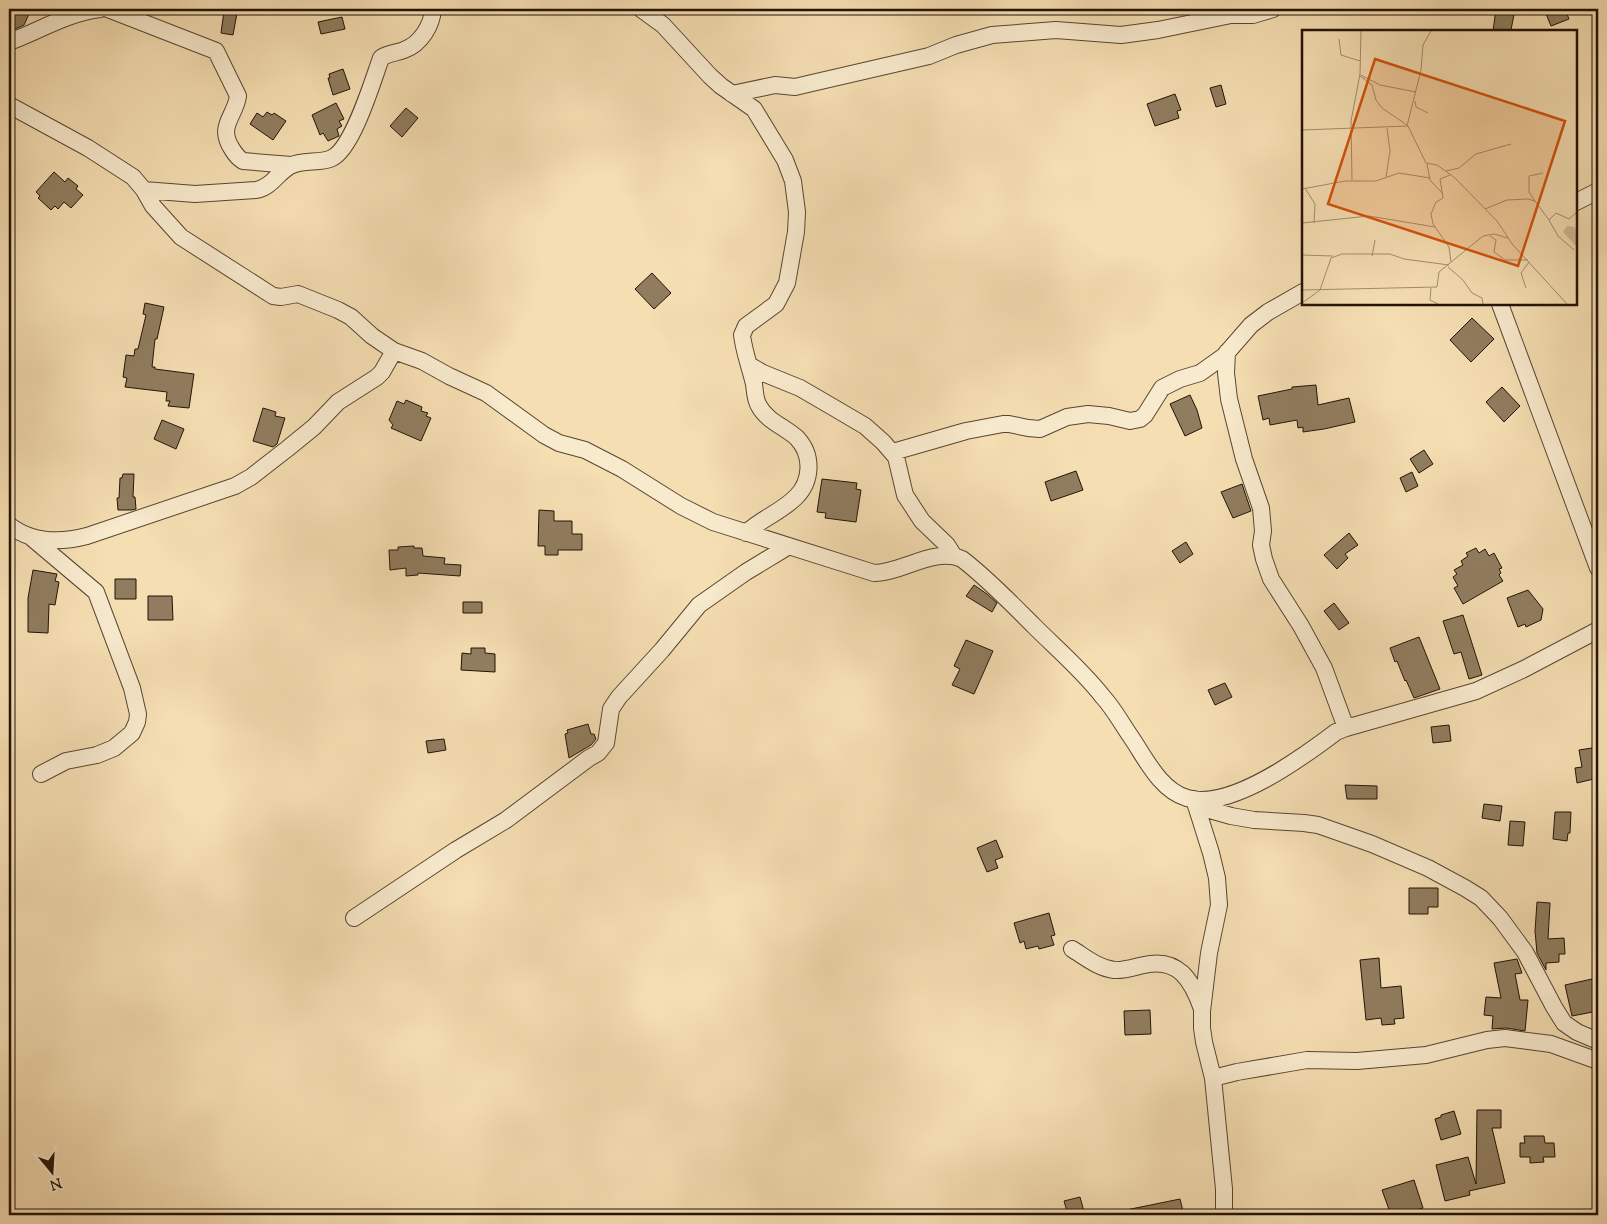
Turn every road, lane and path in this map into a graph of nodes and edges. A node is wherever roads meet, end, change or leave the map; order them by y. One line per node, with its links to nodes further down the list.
1 (100, 9): 6 (street)
2 (108, 9): 9 (street)
3 (433, 9): 9 (street)
4 (641, 9): 7 (street)
5 (1273, 9): 7 (street)
6 (9, 42)
7 (732, 94): 17 (street)
8 (9, 105): 10 (street)
9 (291, 165): 10 (street)
10 (144, 190): 15 (street)
11 (1598, 191): 12 (street)
12 (1577, 202)
13 (1302, 293): 16 (street)
14 (1500, 305): 24 (street)
15 (394, 351): 20 (street); 21 (street)
16 (1228, 352): 18 (street); 26 (street)
17 (749, 365): 18 (street); 20 (street)
18 (893, 452): 23 (street)
19 (9, 525): 21 (street)
20 (746, 533): 22 (street)
21 (32, 538): 27 (street)
22 (789, 546): 23 (street); 29 (street)
23 (954, 556): 28 (street)
24 (1598, 568)
25 (1598, 630): 26 (street)
26 (1346, 728): 28 (street)
27 (41, 774)
28 (1195, 802): 31 (street); 32 (street)
29 (354, 918)
30 (1072, 949): 31 (street)
31 (1202, 1011): 34 (street)
32 (1598, 1041)
33 (1598, 1061): 34 (street)
34 (1213, 1078): 35 (street)
35 (1224, 1215)

